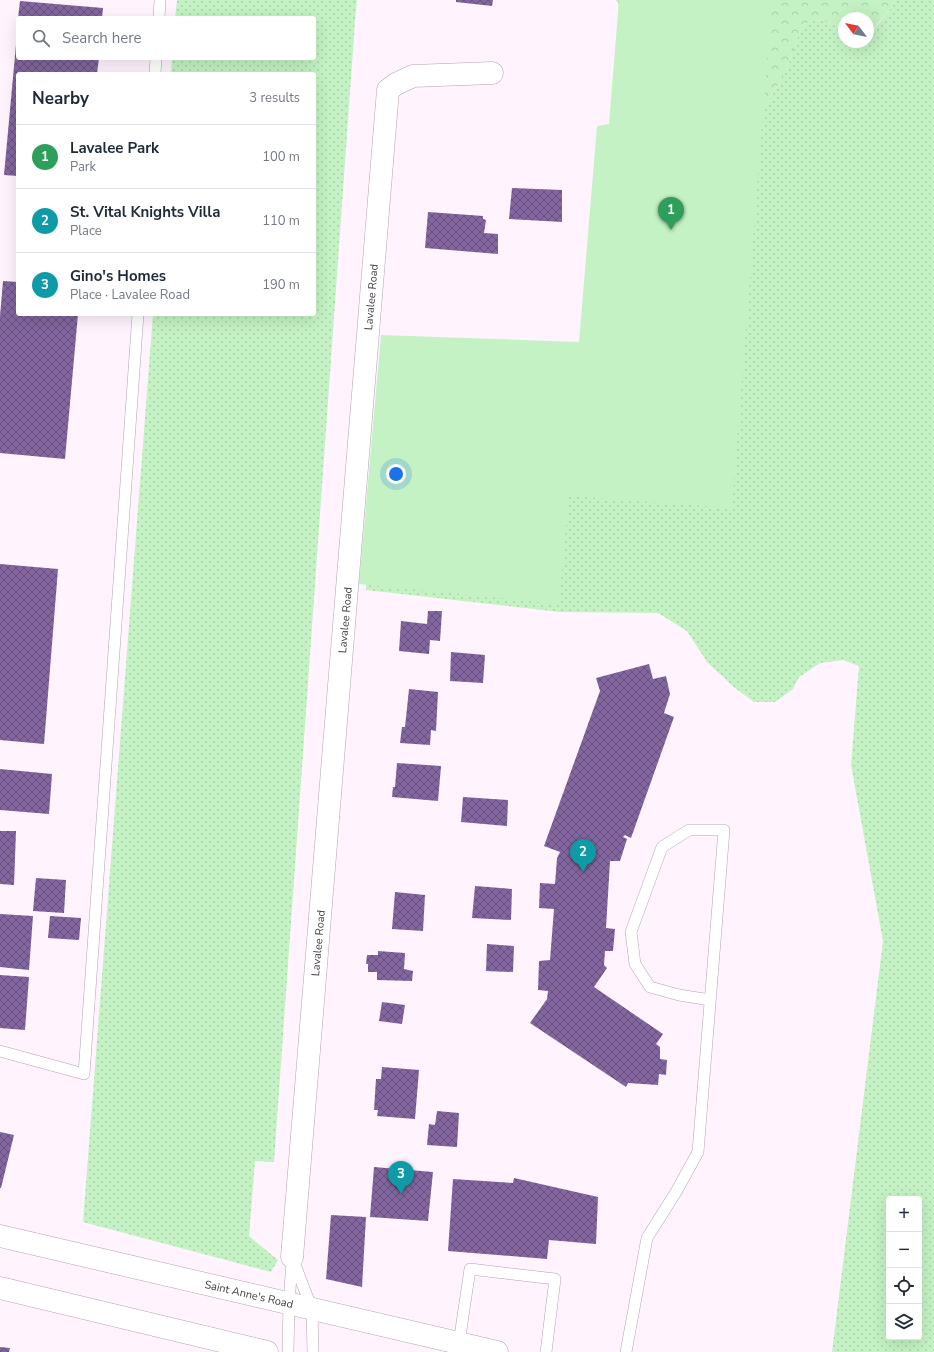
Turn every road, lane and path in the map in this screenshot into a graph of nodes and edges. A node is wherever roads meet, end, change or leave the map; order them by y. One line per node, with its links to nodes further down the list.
1 (160, 0): 2 (lane)
2 (159, 16)
3 (156, 60): 4 (lane)
4 (155, 72)
5 (492, 73): 10 (street, Lavalee Road)
6 (138, 316): 8 (lane)
7 (710, 1000): 7 (lane); 21 (lane)
8 (0, 1051)
9 (0, 1236): 12 (street, Saint Anne's Road)
10 (292, 1257): 12 (lane, Lavalee Road); 13 (lane, Lavalee Road)
11 (0, 1288): 15 (street)
12 (289, 1303): 13 (street, Saint Anne's Road); 17 (lane, Lavalee Road)
13 (312, 1309): 14 (street, Saint Anne's Road); 18 (lane, Lavalee Road)
14 (459, 1343): 19 (street, Saint Anne's Road); 20 (lane)
15 (232, 1347): 16 (street)
16 (267, 1352)
17 (288, 1352)
18 (313, 1352)
19 (497, 1352)
20 (546, 1352)
21 (626, 1352)

